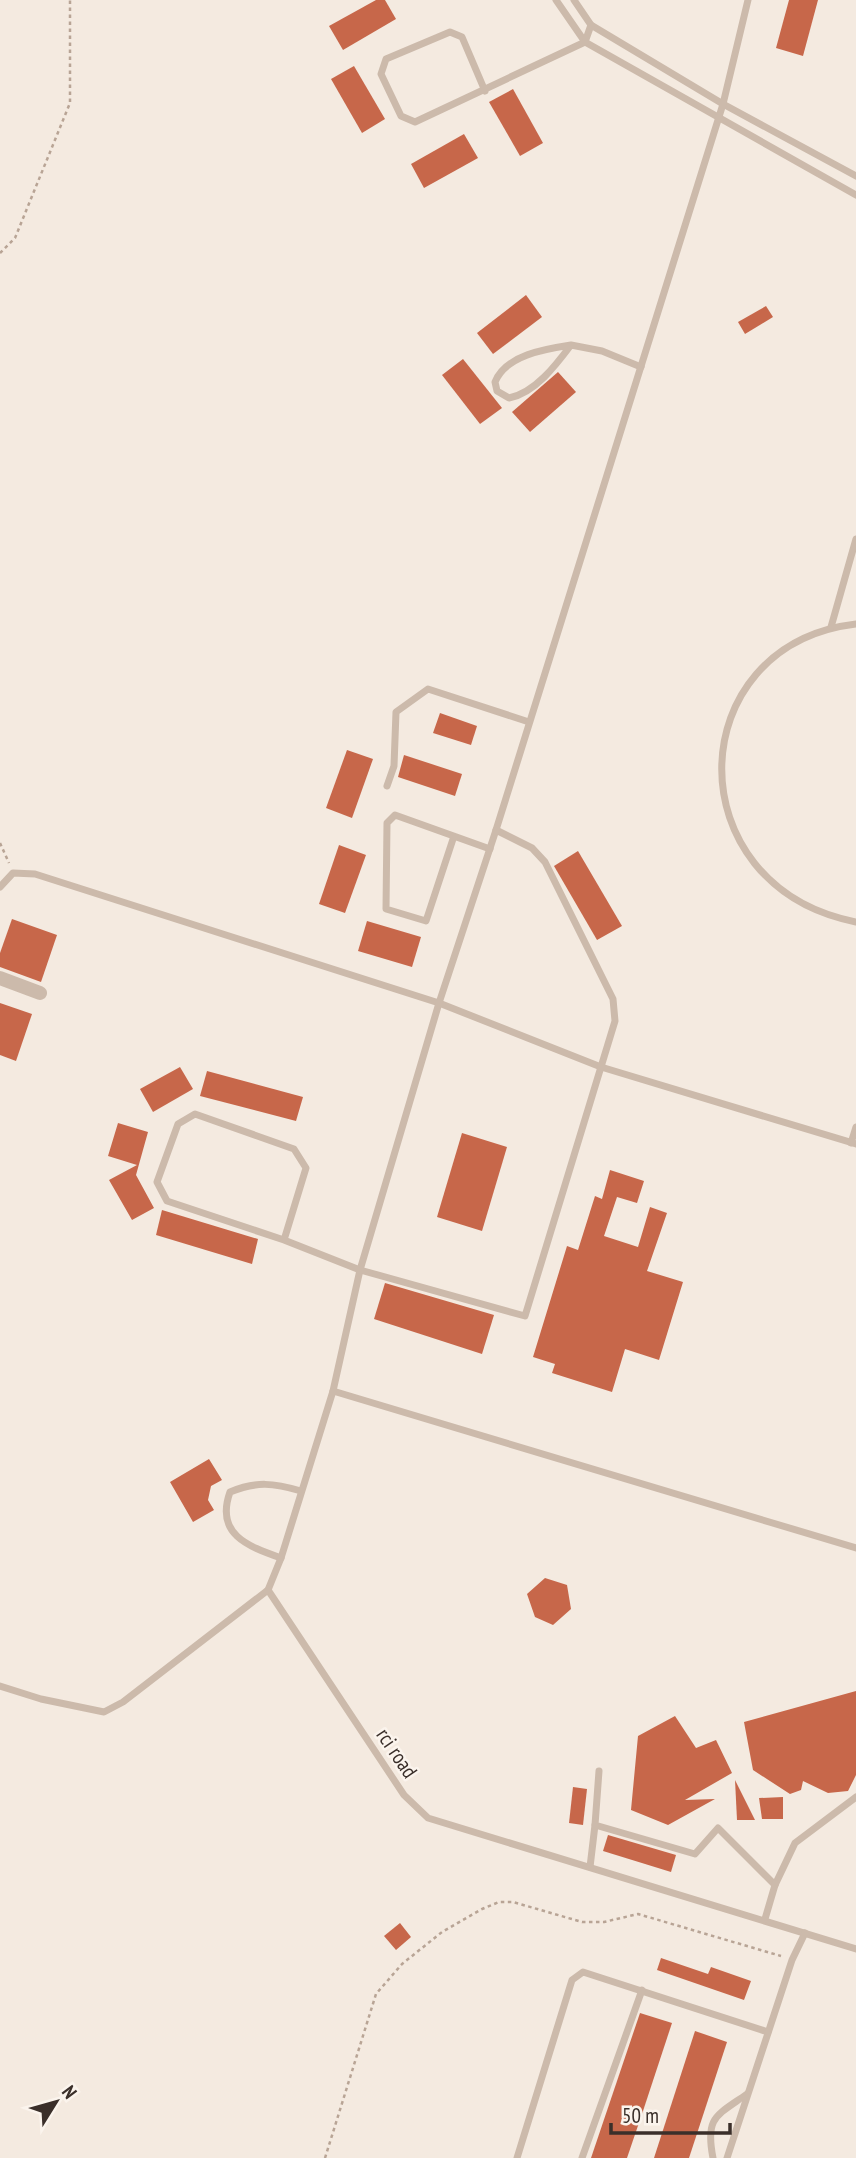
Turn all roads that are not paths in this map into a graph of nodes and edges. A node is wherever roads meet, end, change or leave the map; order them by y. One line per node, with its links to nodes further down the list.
1 (556, 0): 5 (lane)
2 (574, 0): 4 (lane)
3 (748, 0): 7 (lane)
4 (591, 25): 5 (lane); 7 (lane)
5 (585, 42): 6 (lane); 8 (lane)
6 (485, 91): 6 (lane)
7 (723, 104): 8 (lane); 9 (lane)
8 (718, 118): 10 (lane); 12 (lane)
9 (856, 176)
10 (856, 195)
11 (571, 345): 11 (lane); 12 (lane)
12 (641, 367): 16 (lane)
13 (856, 539): 15 (lane)
14 (856, 624): 15 (lane)
15 (831, 627): 22 (lane)
16 (529, 722): 17 (lane); 18 (lane)
17 (387, 786)
18 (496, 830): 20 (lane); 26 (lane)
19 (454, 836): 19 (lane); 20 (lane)
20 (490, 849): 25 (lane)
21 (0, 887): 25 (lane)
22 (856, 922)
23 (0, 978): 24 (street)
24 (40, 993)
25 (439, 1003): 26 (lane); 30 (lane)
26 (601, 1067): 28 (lane); 30 (lane)
27 (856, 1127): 28 (lane)
28 (853, 1143)
29 (284, 1240): 29 (lane); 30 (lane)
30 (360, 1270): 31 (lane)
31 (333, 1391): 32 (lane); 33 (lane)
32 (301, 1491): 34 (lane); 34 (lane)
33 (856, 1548)
34 (281, 1558): 35 (lane)
35 (268, 1590): 36 (lane); 40 (lane, rci road)
36 (0, 1686)
37 (599, 1771): 39 (lane)
38 (856, 1797): 41 (lane)
39 (595, 1825): 40 (lane); 41 (lane)
40 (590, 1867): 42 (lane, rci road)
41 (775, 1885): 42 (lane)
42 (765, 1919): 43 (lane, rci road)
43 (805, 1933): 44 (lane, rci road); 46 (lane)
44 (856, 1949)
45 (642, 1990): 46 (lane); 48 (lane); 49 (lane)
46 (768, 2032): 47 (lane)
47 (748, 2094): 50 (lane); 51 (lane)
48 (517, 2158)
49 (582, 2158)
50 (713, 2158)
51 (727, 2158)

